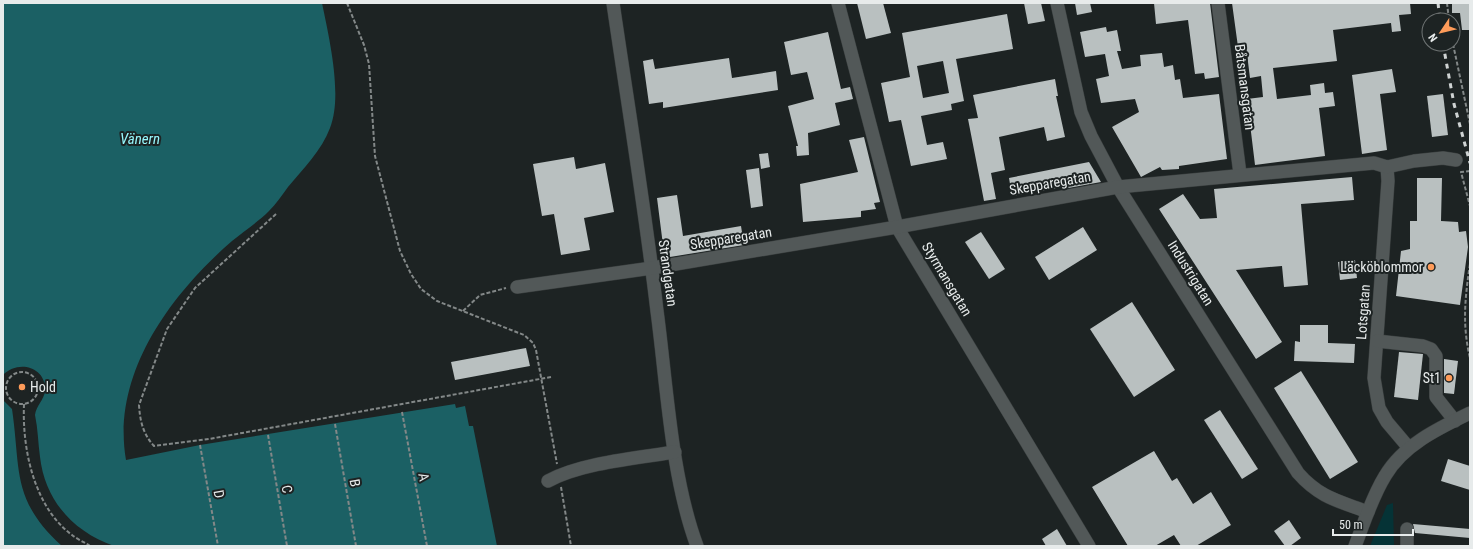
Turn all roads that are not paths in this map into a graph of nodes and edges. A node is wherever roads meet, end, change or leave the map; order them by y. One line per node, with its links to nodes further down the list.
1 (613, 3): 10 (street, Strandgatan)
2 (838, 3): 9 (street, Styrmansgatan)
3 (1057, 3): 8 (street, Industrigatan)
4 (1218, 3): 7 (street, Båtsmansgatan)
5 (1456, 160): 6 (street, Skepparegatan)
6 (1387, 167): 7 (street, Skepparegatan); 12 (street, Lotsgatan)
7 (1240, 174): 8 (street, Skepparegatan)
8 (1118, 187): 9 (street, Skepparegatan); 18 (street, Industrigatan)
9 (897, 227): 10 (street, Skepparegatan); 21 (street, Styrmansgatan)
10 (652, 268): 11 (street, Skepparegatan); 16 (street, Strandgatan)
11 (518, 287)
12 (1377, 341): 14 (street); 15 (street, Lotsgatan)
13 (1470, 413): 14 (street)
14 (1454, 421): 15 (street)
15 (1409, 448): 18 (street)
16 (675, 452): 17 (street); 20 (street, Strandgatan)
17 (554, 478)
18 (1368, 512): 22 (street)
19 (1407, 529): 23 (street)
20 (697, 546)
21 (1089, 546)
22 (1355, 546)
23 (1407, 546)

